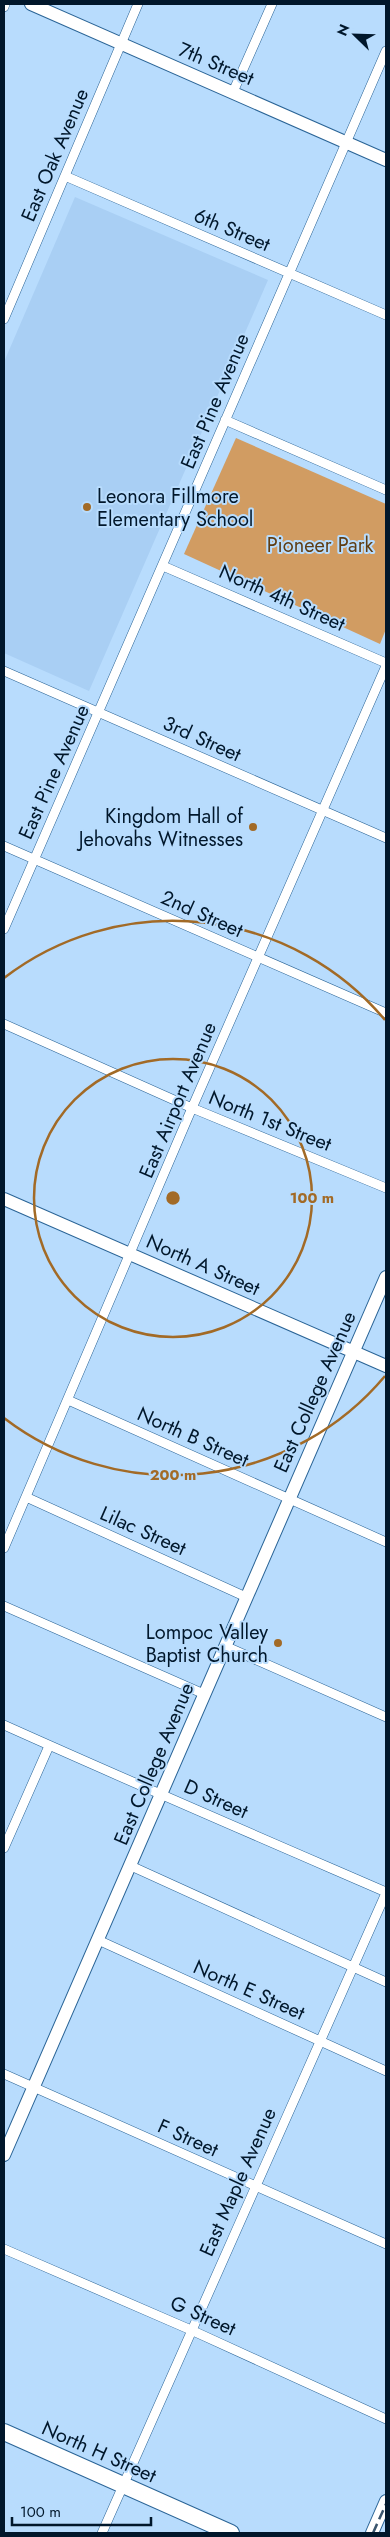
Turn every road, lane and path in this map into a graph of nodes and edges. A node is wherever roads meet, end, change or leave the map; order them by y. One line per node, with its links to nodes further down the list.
1 (30, 4): 4 (street, 7th Street)
2 (138, 4): 4 (street, East Oak Avenue)
3 (272, 4): 6 (street)
4 (121, 43): 6 (street, 7th Street); 9 (street, East Oak Avenue)
5 (386, 52): 7 (street, East Pine Avenue)
6 (233, 92): 7 (street, 7th Street)
7 (346, 142): 8 (street, 7th Street); 10 (street, East Pine Avenue)
8 (386, 160)
9 (65, 176): 10 (street, 6th Street); 12 (street, East Oak Avenue)
10 (289, 274): 11 (street, 6th Street); 13 (street, East Pine Avenue)
11 (386, 315)
12 (4, 319)
13 (225, 420): 14 (street); 15 (street, East Pine Avenue)
14 (386, 490)
15 (163, 566): 16 (street, North 4th Street); 18 (street, East Pine Avenue)
16 (386, 664): 19 (street, East Airport Avenue)
17 (4, 671): 18 (street, 3rd Street)
18 (99, 713): 19 (street, 3rd Street); 22 (street, East Pine Avenue)
19 (324, 811): 20 (street, 3rd Street); 24 (street, East Airport Avenue)
20 (386, 838)
21 (4, 846): 22 (street, 2nd Street)
22 (35, 859): 23 (street, East Pine Avenue); 24 (street, 2nd Street)
23 (4, 929)
24 (259, 958): 25 (street, 2nd Street); 27 (street, East Airport Avenue)
25 (386, 1014)
26 (4, 1024): 27 (street, North 1st Street)
27 (192, 1108): 28 (street, North 1st Street); 30 (street, East Airport Avenue)
28 (386, 1188)
29 (4, 1199): 30 (street, North A Street)
30 (131, 1254): 32 (street, North A Street); 34 (street, East Airport Avenue)
31 (386, 1277): 32 (street, East College Avenue)
32 (353, 1352): 33 (street, North A Street); 36 (street, East College Avenue)
33 (386, 1366)
34 (68, 1400): 35 (street, East Airport Avenue); 36 (street, North B Street)
35 (26, 1497): 38 (street, East Airport Avenue); 39 (street, Lilac Street)
36 (289, 1499): 37 (street, North B Street); 39 (street, East College Avenue)
37 (386, 1542)
38 (4, 1548)
39 (246, 1596): 41 (street, East College Avenue)
40 (4, 1606): 42 (street)
41 (225, 1646): 42 (street, East College Avenue); 43 (street)
42 (204, 1694): 46 (street, East College Avenue)
43 (386, 1717)
44 (4, 1725): 45 (street, D Street)
45 (49, 1746): 46 (street, D Street); 47 (street)
46 (162, 1794): 48 (street, East College Avenue); 49 (street, D Street)
47 (4, 1848)
48 (131, 1866): 50 (street, East College Avenue); 51 (street)
49 (386, 1893): 51 (street, East Maple Avenue)
50 (98, 1940): 53 (street, North E Street); 56 (street, East College Avenue)
51 (352, 1966): 52 (street); 53 (street, East Maple Avenue)
52 (386, 1982)
53 (320, 2041): 54 (street, North E Street); 58 (street, East Maple Avenue)
54 (386, 2071)
55 (4, 2074): 56 (street, F Street)
56 (34, 2088): 57 (street, East College Avenue); 58 (street, F Street)
57 (4, 2155)
58 (255, 2187): 59 (street, F Street); 61 (street, East Maple Avenue)
59 (386, 2244)
60 (4, 2249): 61 (street, G Street)
61 (191, 2330): 62 (street, G Street); 64 (street, East Maple Avenue)
62 (386, 2419)
63 (4, 2432): 64 (highway, North H Street)
64 (123, 2486): 66 (street, East Maple Avenue); 67 (highway, North H Street)
65 (386, 2501): 68 (street)
66 (102, 2533)
67 (232, 2533)
68 (372, 2533)

